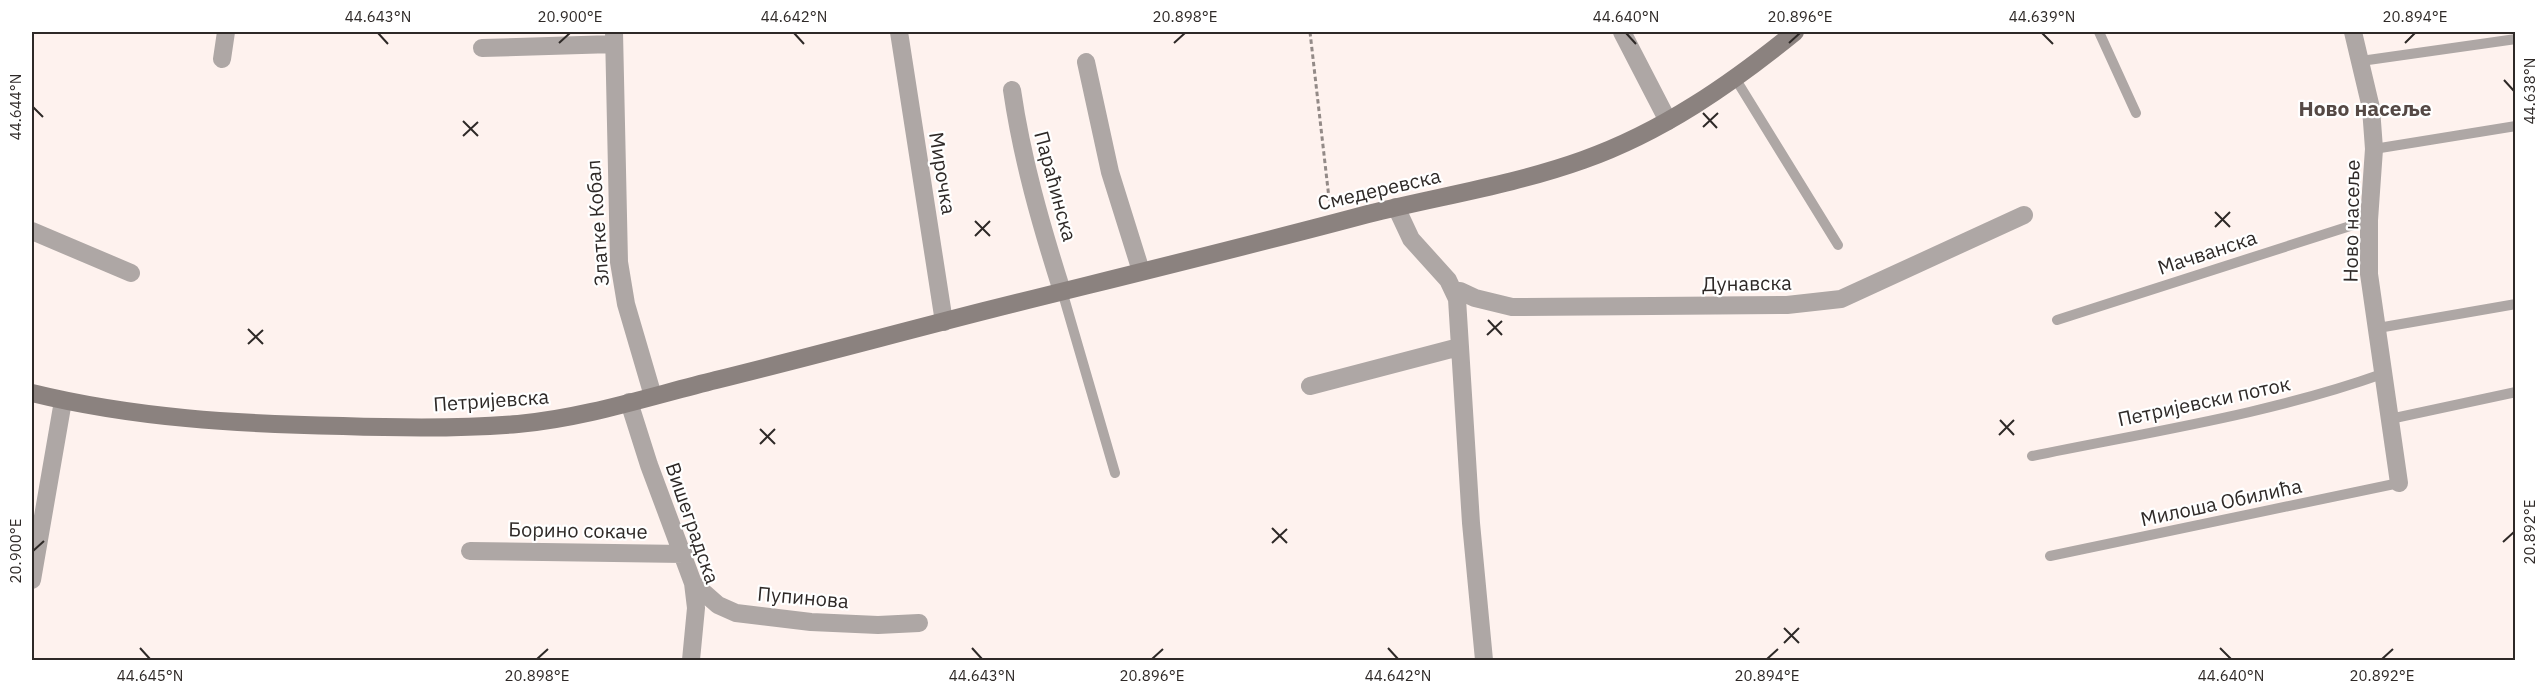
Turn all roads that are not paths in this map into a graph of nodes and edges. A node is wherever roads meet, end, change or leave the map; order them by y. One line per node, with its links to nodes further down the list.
1 (226, 32): 10 (street)
2 (899, 32): 30 (street, Мирочка)
3 (1622, 32): 16 (street)
4 (1795, 32): 13 (main road, Смедеревска)
5 (2098, 32): 15 (lane)
6 (2352, 32): 11 (street, Ново насеље)
7 (614, 38): 9 (street, Златке Кобал); 37 (street, Златке Кобал)
8 (2516, 39): 11 (lane)
9 (482, 48)
10 (222, 60)
11 (2361, 61): 18 (street, Ново насеље)
12 (1086, 62): 24 (street)
13 (1735, 78): 16 (main road, Смедеревска); 23 (lane)
14 (1012, 90): 26 (street, Параћинска)
15 (2136, 113)
16 (1668, 121): 19 (main road, Смедеревска)
17 (2516, 126): 18 (lane)
18 (2374, 149): 21 (street, Ново насеље)
19 (1396, 207): 24 (main road, Смедеревска); 27 (street)
20 (2024, 215): 27 (street, Дунавска)
21 (2369, 220): 29 (lane, Мачванска); 31 (street, Ново насеље)
22 (32, 231): 25 (street)
23 (1838, 245)
24 (1141, 272): 26 (main road, Смедеревска)
25 (131, 273)
26 (1062, 291): 30 (main road, Смедеревска); 42 (lane)
27 (1454, 291): 32 (street)
28 (2516, 304): 31 (lane)
29 (2057, 320)
30 (944, 322): 37 (main road, Петријевска)
31 (2378, 328): 33 (street, Ново насеље)
32 (1459, 347): 34 (street); 51 (street)
33 (2382, 374): 40 (street, Ново насеље); 41 (lane, Петријевски поток)
34 (1310, 386)
35 (2516, 392): 40 (lane)
36 (32, 393): 38 (main road, Петријевска)
37 (653, 396): 39 (main road, Петријевска)
38 (63, 400): 39 (main road, Петријевска); 47 (street)
39 (629, 402): 45 (street, Вишеградска)
40 (2390, 419): 43 (street, Ново насеље)
41 (2032, 456)
42 (1115, 473)
43 (2399, 483): 46 (lane, Милоша Обилића)
44 (470, 551): 45 (street, Борино сокаче)
45 (684, 554): 48 (street, Вишеградска)
46 (2050, 556)
47 (32, 580)
48 (693, 583): 49 (street, Пупинова); 50 (street, Вишеградска)
49 (919, 623)
50 (691, 660)
51 (1484, 660)

